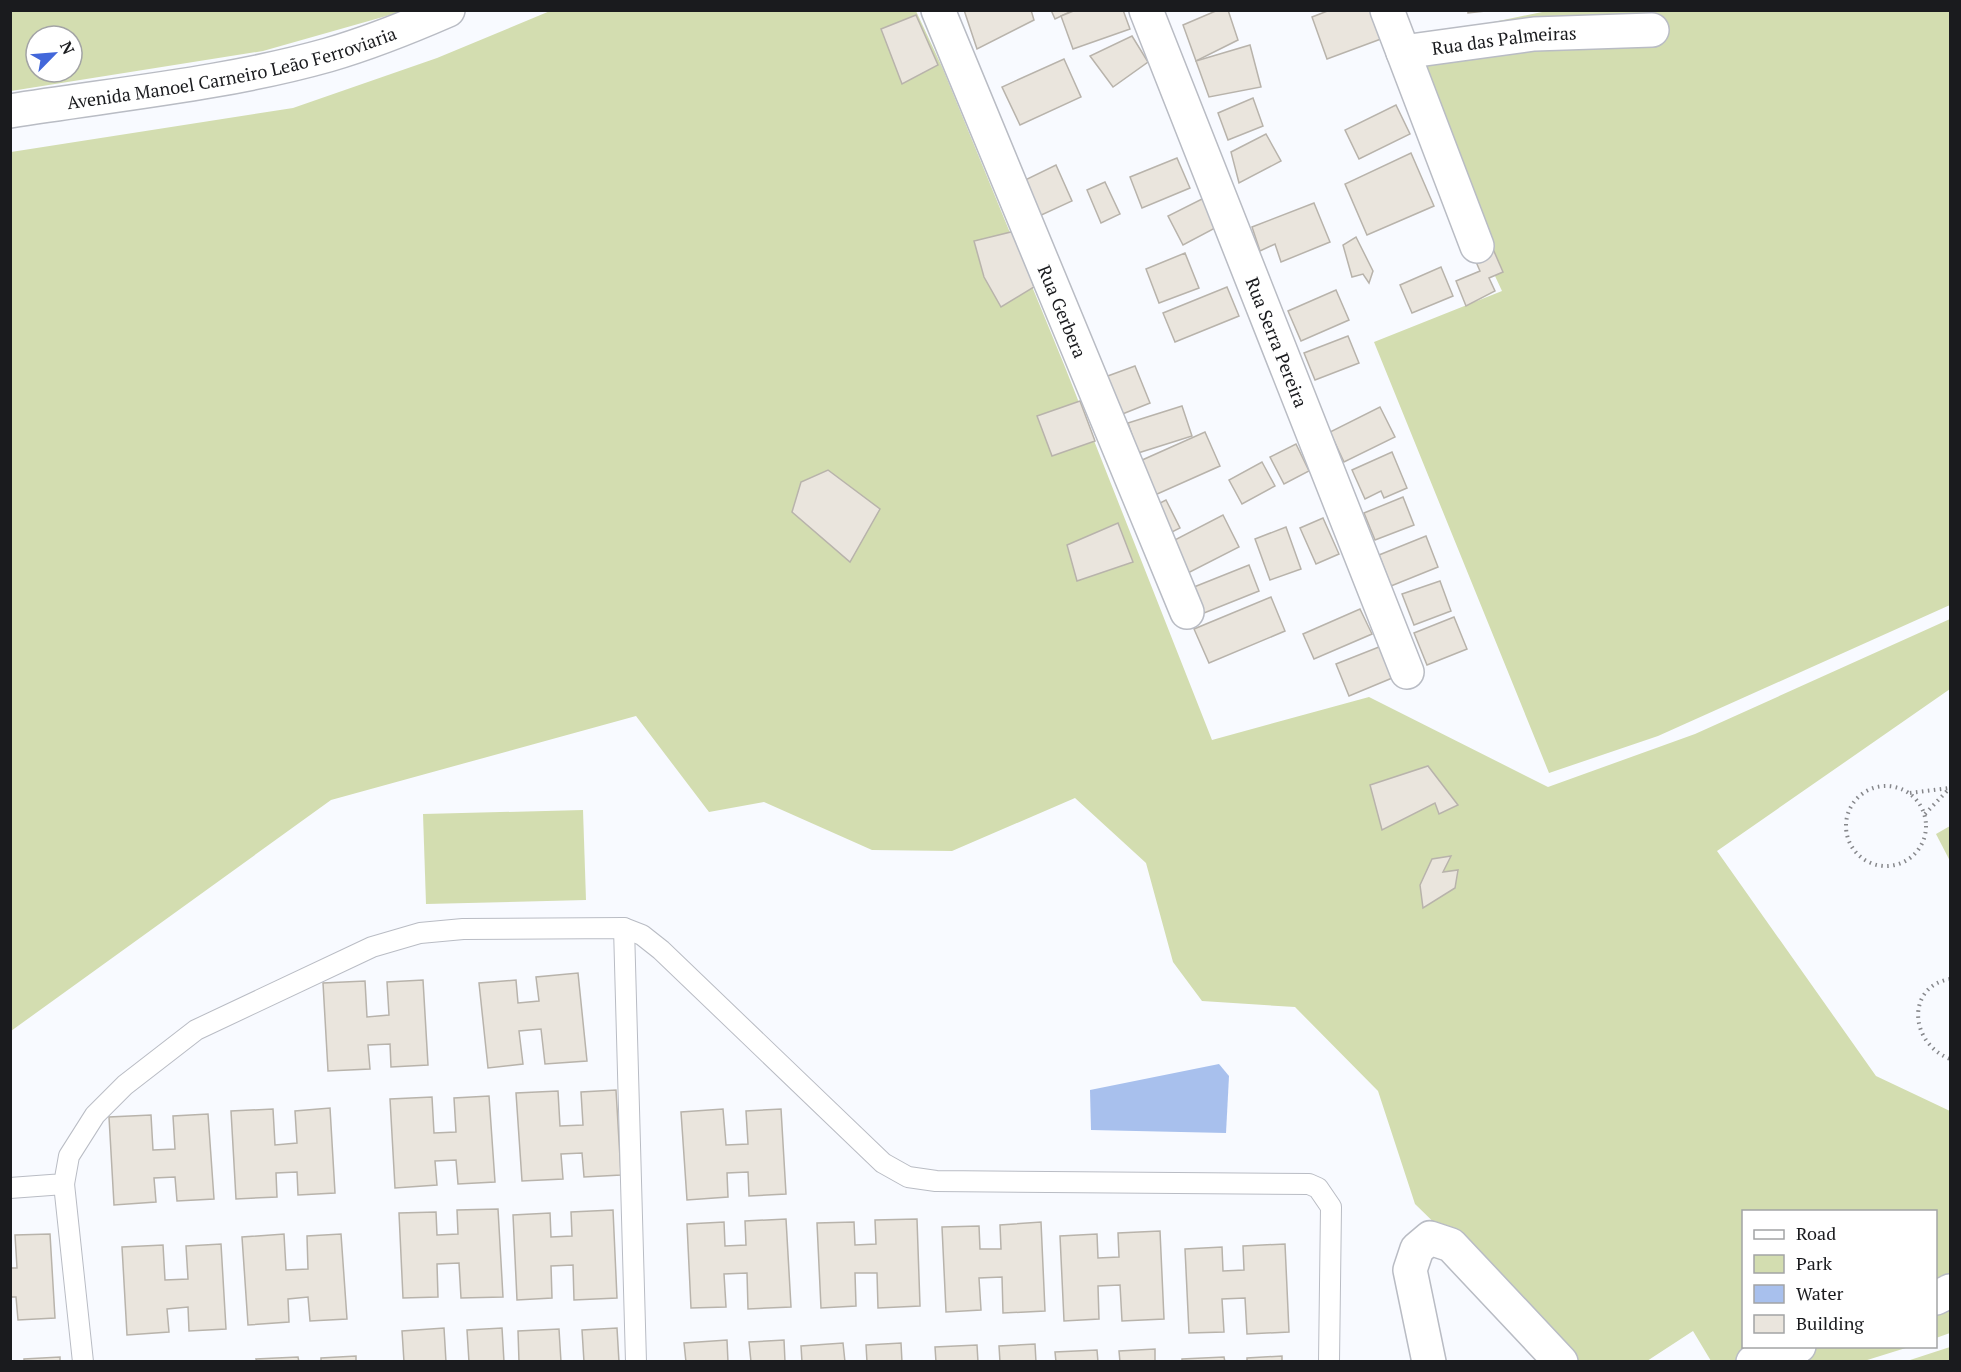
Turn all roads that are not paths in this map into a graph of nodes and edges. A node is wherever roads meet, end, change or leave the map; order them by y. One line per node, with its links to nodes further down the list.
1 (448, 10): 7 (street, Avenida Manoel Carneiro Leão Ferroviaria)
2 (938, 10): 9 (street, Rua Gerbera)
3 (1146, 10): 10 (street, Rua Serra Pereira)
4 (1387, 10): 6 (street)
5 (1652, 30): 6 (street, Rua das Palmeiras)
6 (1403, 52): 8 (street)
7 (10, 111)
8 (1477, 246)
9 (1187, 612)
10 (1407, 672)
11 (624, 928): 12 (lane); 16 (lane); 17 (lane)
12 (64, 1184): 13 (lane); 15 (lane)
13 (10, 1188)
14 (1796, 1348): 20 (street)
15 (83, 1362)
16 (636, 1362)
17 (1329, 1362)
18 (1429, 1362): 19 (street)
19 (1561, 1362)
20 (1753, 1362)

